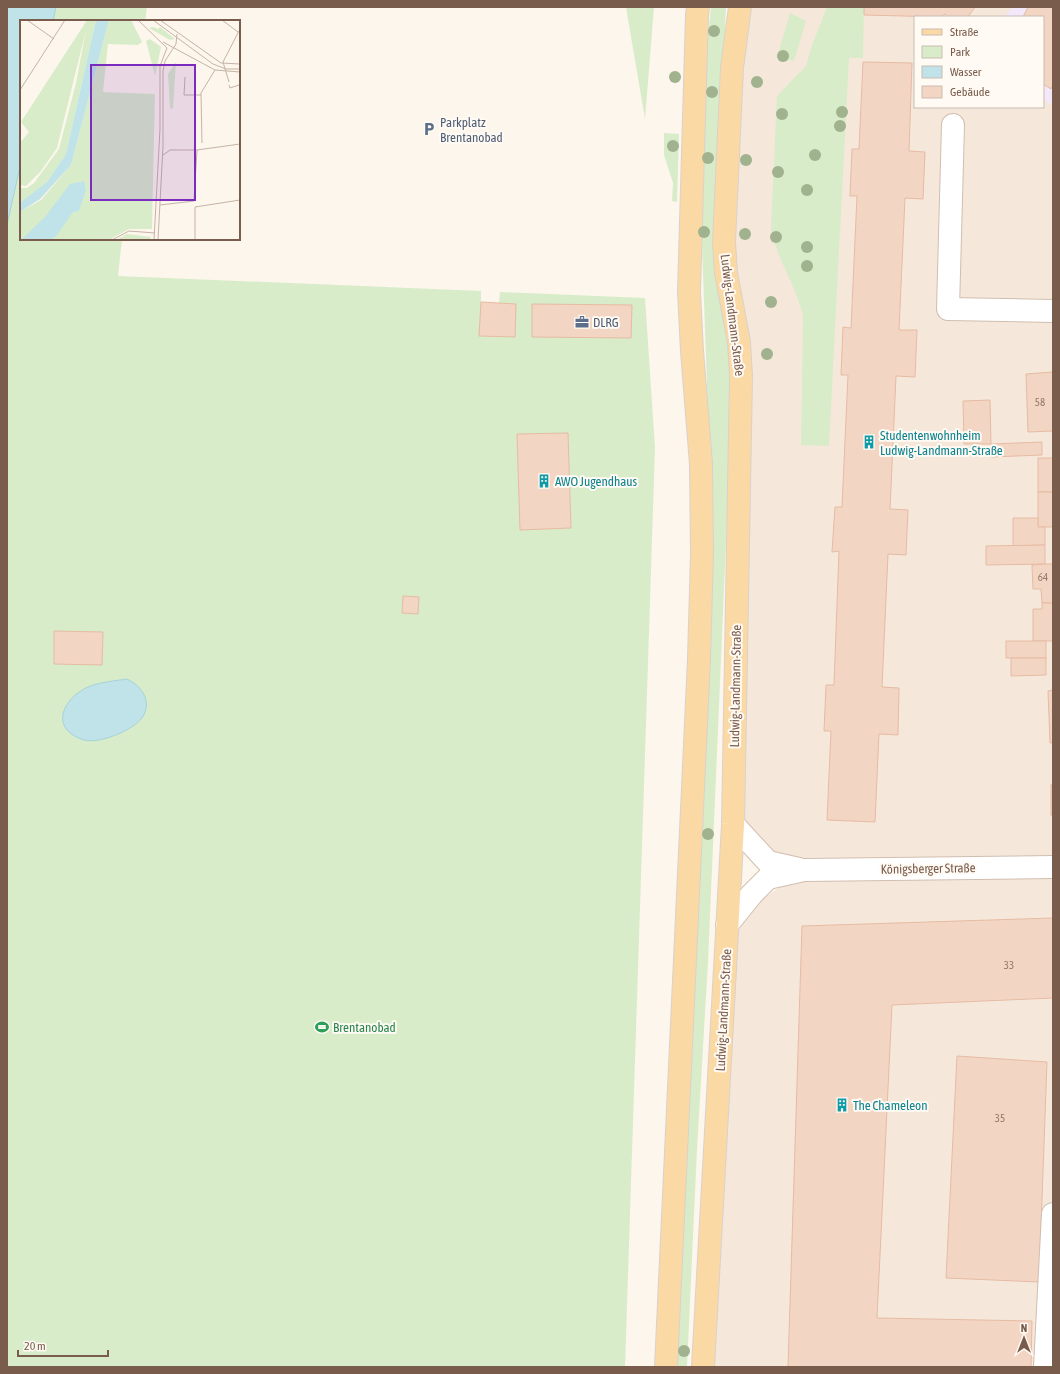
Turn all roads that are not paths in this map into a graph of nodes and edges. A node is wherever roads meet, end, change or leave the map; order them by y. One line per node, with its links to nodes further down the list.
1 (698, 7): 10 (main road)
2 (740, 7): 5 (main road, Ludwig-Landmann-Straße)
3 (953, 125): 4 (street)
4 (1053, 311)
5 (732, 824): 7 (street, Königsberger Straße); 8 (main road, Ludwig-Landmann-Straße)
6 (1053, 866): 7 (street, Königsberger Straße)
7 (804, 870): 8 (street, Königsberger Straße)
8 (727, 925): 11 (main road, Ludwig-Landmann-Straße)
9 (1053, 1214): 12 (street)
10 (666, 1367)
11 (703, 1367)
12 (1045, 1367)

